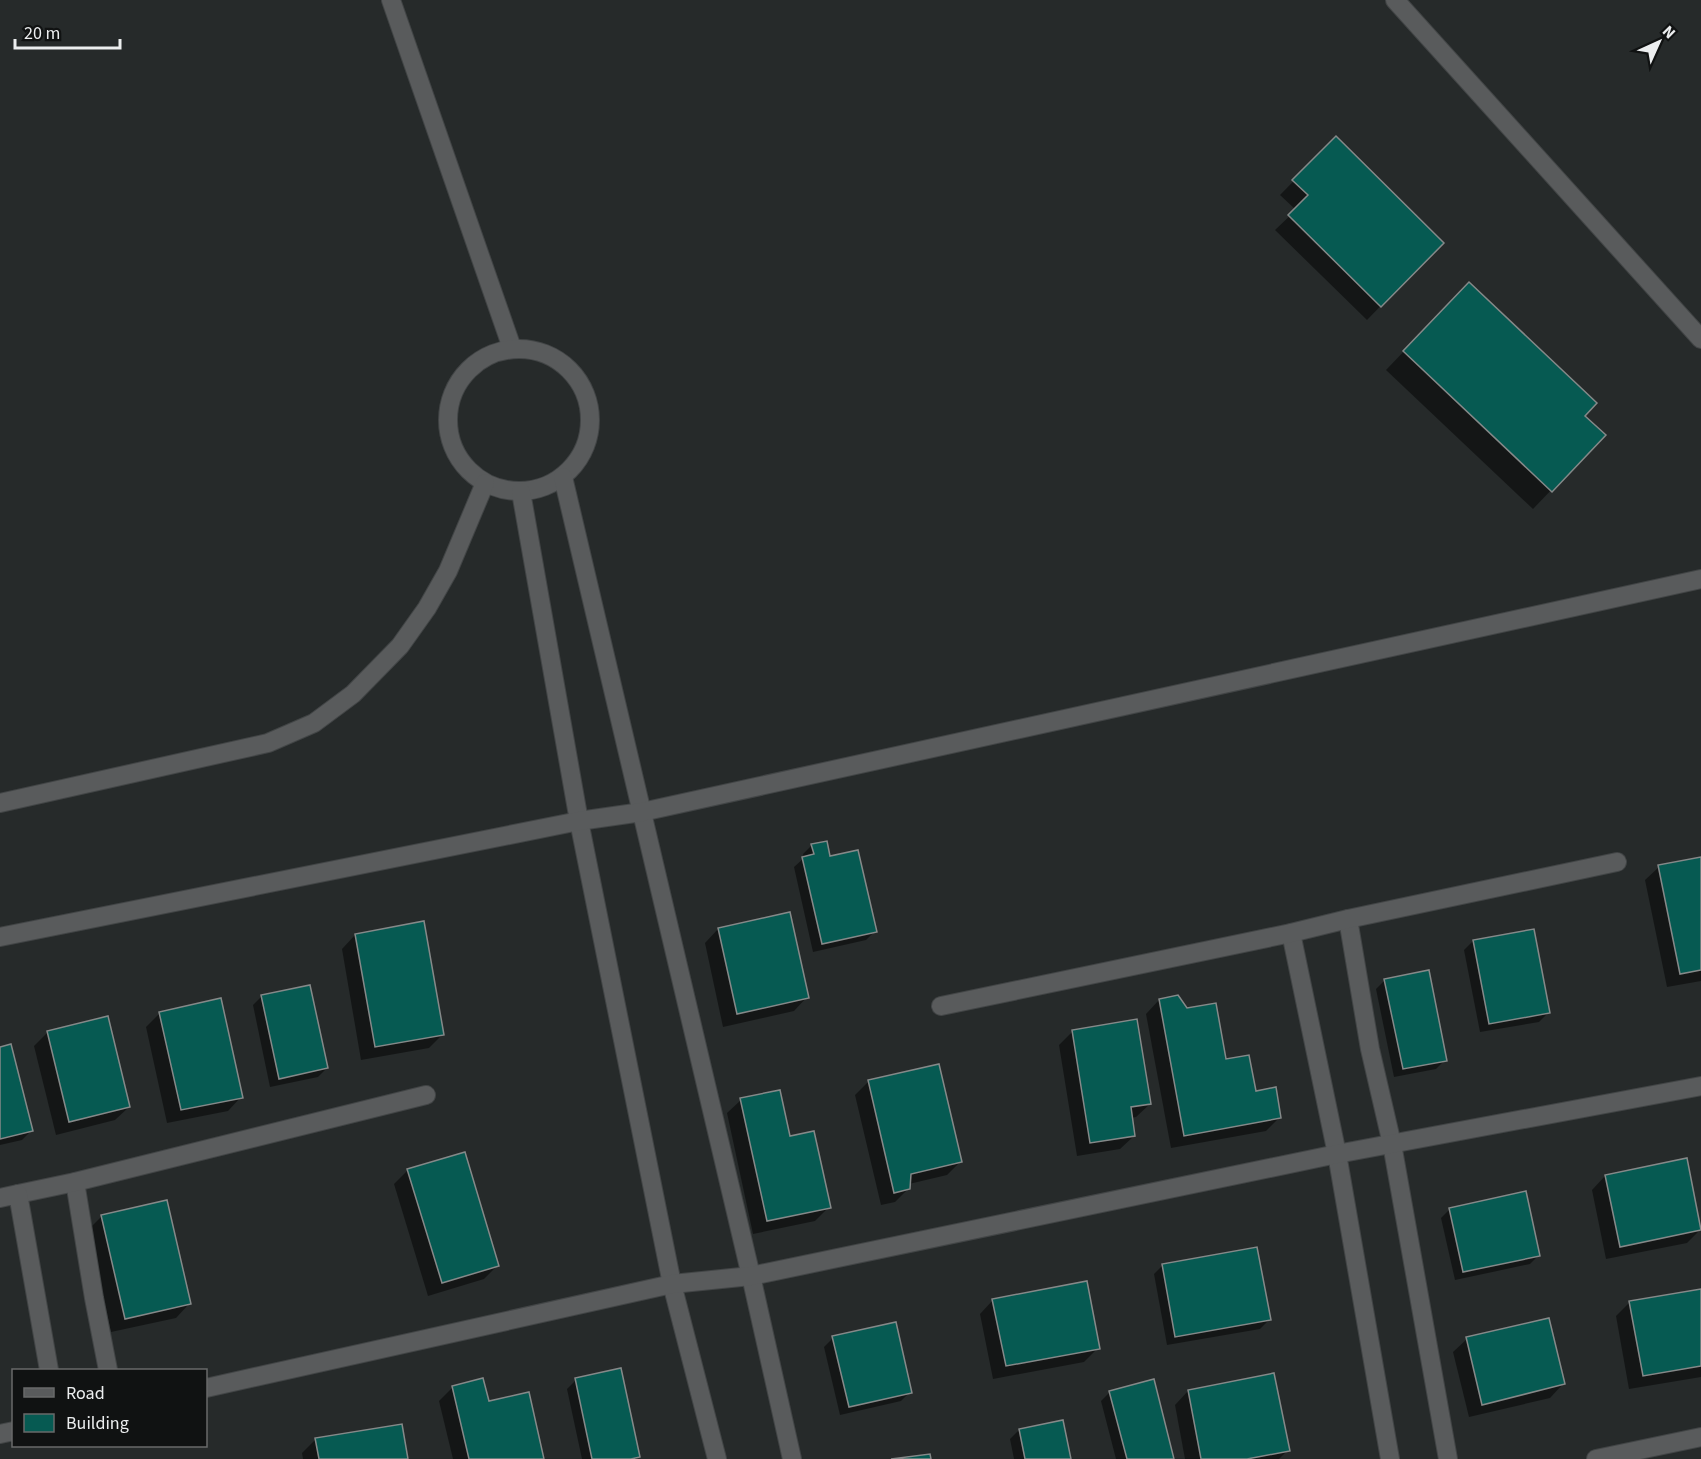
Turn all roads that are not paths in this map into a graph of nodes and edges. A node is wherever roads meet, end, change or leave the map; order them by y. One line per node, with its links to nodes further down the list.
1 (391, 0): 4 (street)
2 (1395, 0): 3 (street)
3 (1701, 339)
4 (512, 348): 5 (street); 6 (street)
5 (563, 477): 7 (street); 10 (street)
6 (485, 483): 7 (street); 9 (street)
7 (521, 492): 11 (street)
8 (1701, 579): 10 (street)
9 (0, 803)
10 (642, 812): 11 (street); 24 (street)
11 (579, 821): 15 (street); 25 (street)
12 (1617, 862): 13 (street)
13 (1348, 920): 14 (street); 19 (street)
14 (1291, 933): 16 (street); 20 (street)
15 (0, 937)
16 (941, 1006)
17 (1701, 1086): 19 (street)
18 (426, 1095): 21 (street)
19 (1392, 1144): 20 (street); 33 (street)
20 (1337, 1154): 24 (street); 32 (street)
21 (75, 1182): 22 (street); 27 (street)
22 (18, 1194): 23 (street); 26 (street)
23 (0, 1198)
24 (751, 1276): 25 (street); 31 (street)
25 (672, 1284): 28 (street); 30 (street)
26 (49, 1369)
27 (108, 1369)
28 (207, 1388)
29 (1701, 1437): 34 (street)
30 (717, 1459)
31 (792, 1459)
32 (1390, 1459)
33 (1448, 1459)
34 (1596, 1459)

